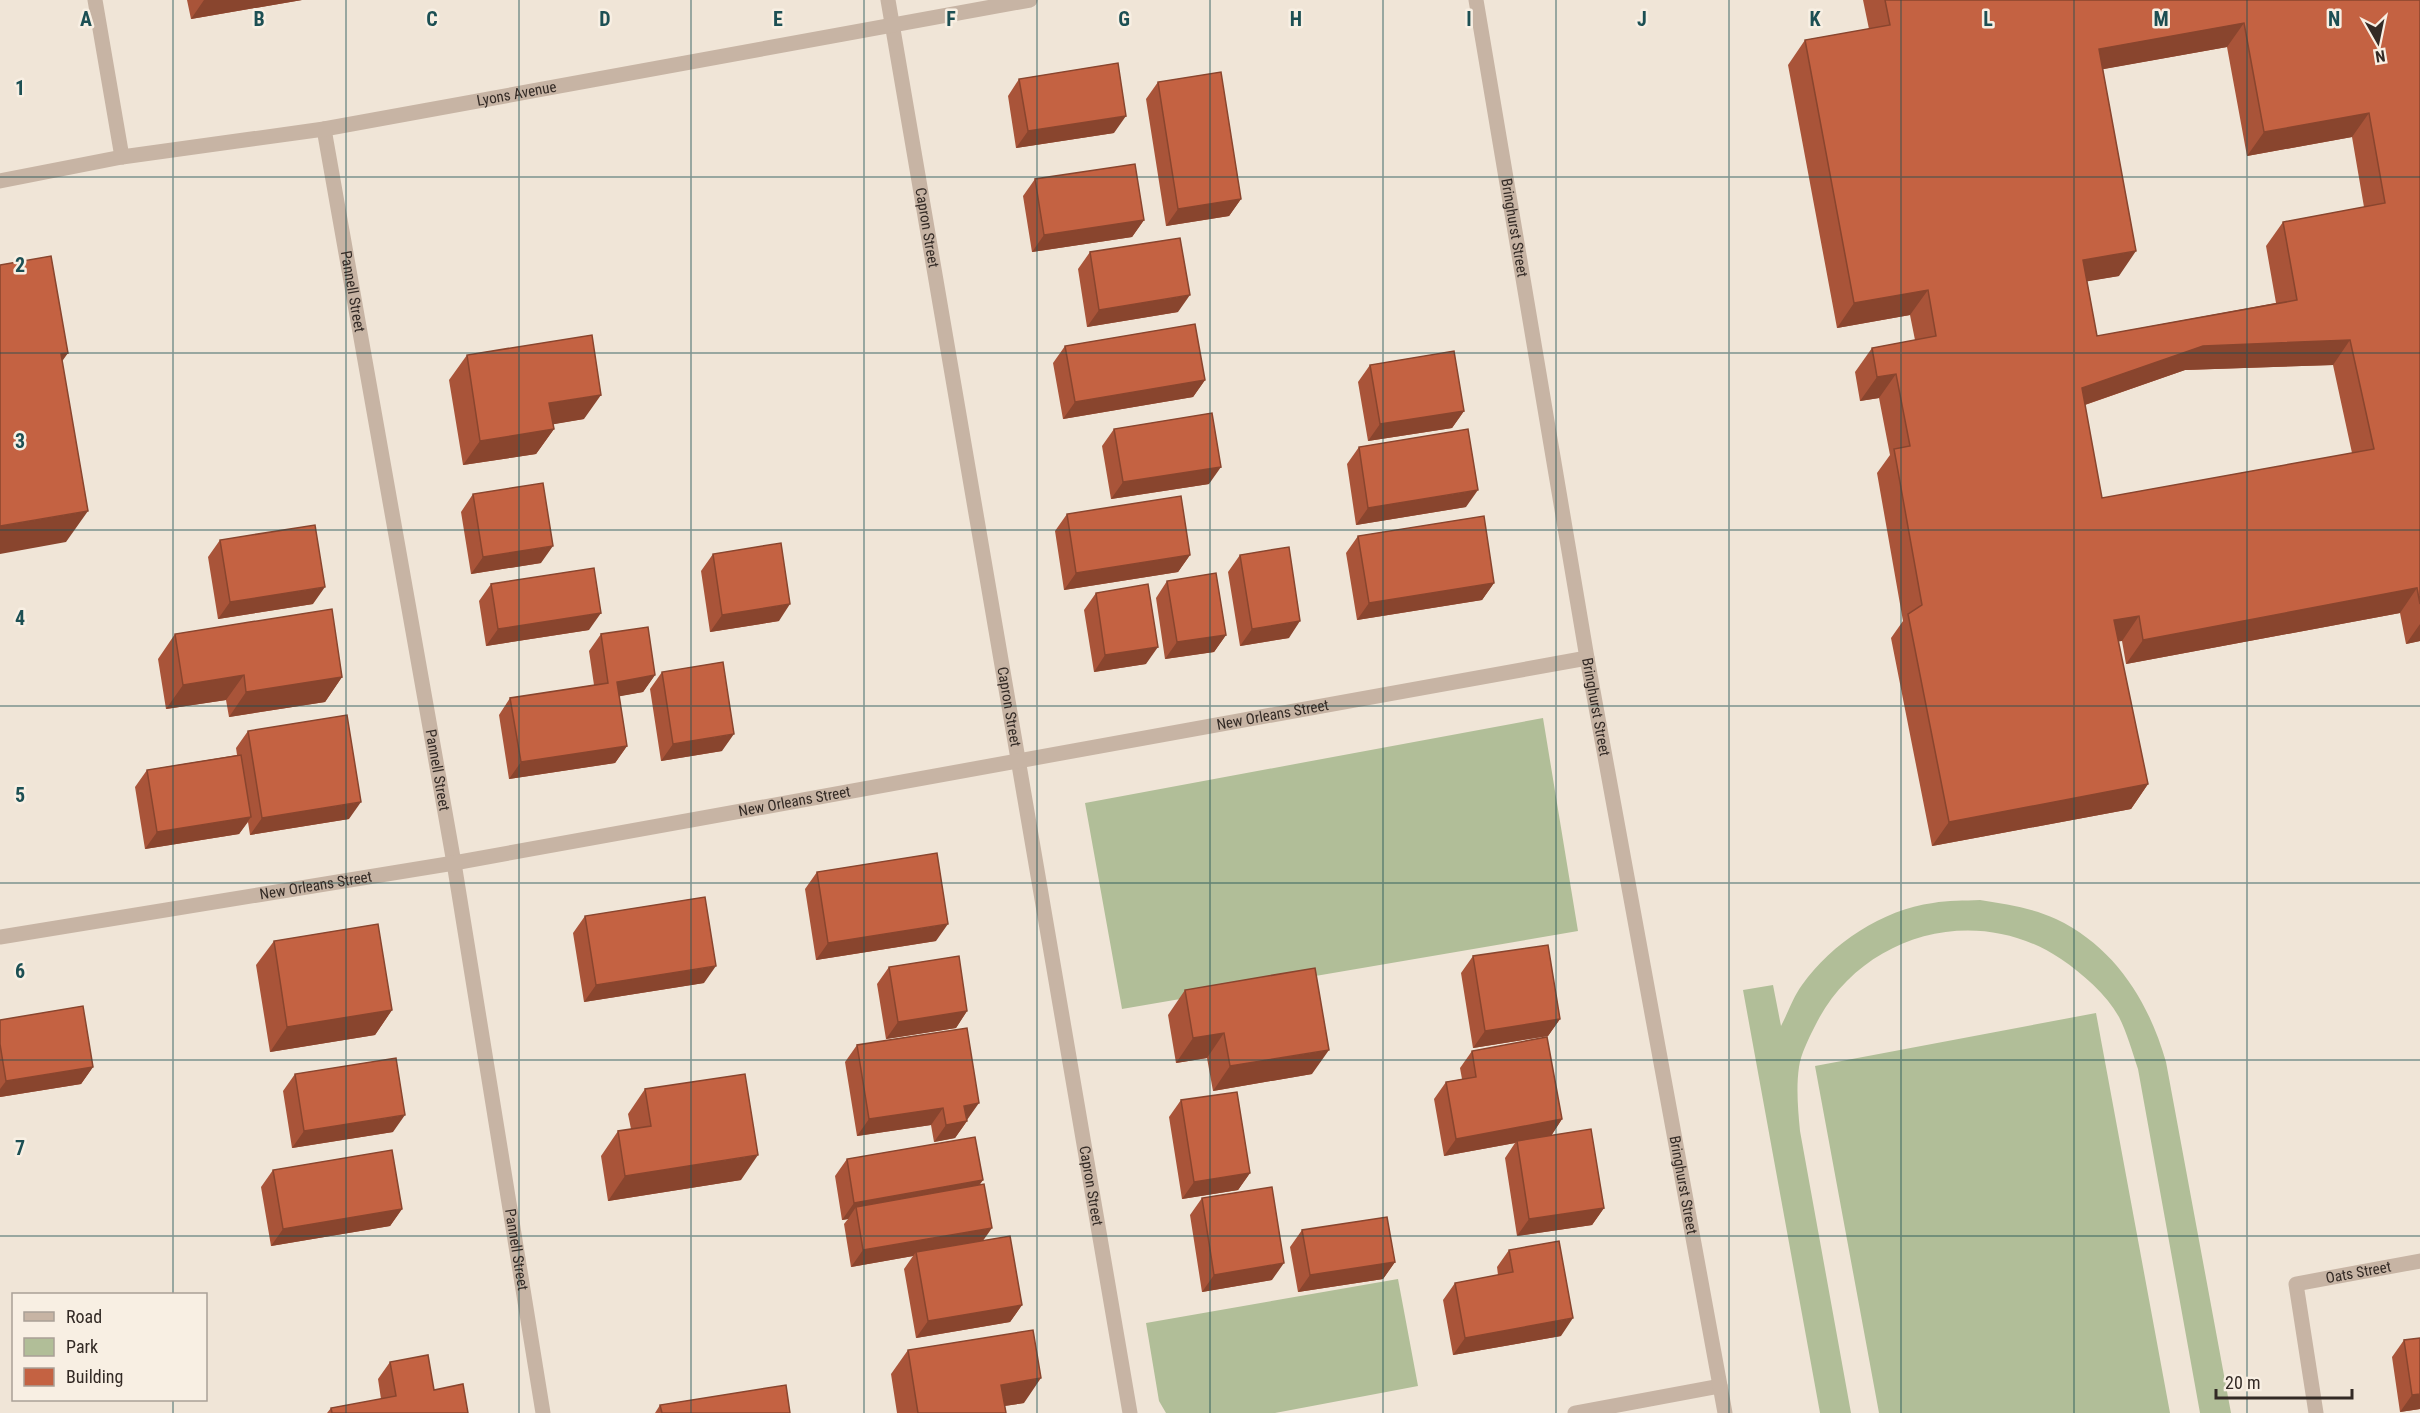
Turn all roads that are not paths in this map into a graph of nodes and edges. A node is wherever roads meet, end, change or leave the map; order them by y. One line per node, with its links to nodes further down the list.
1 (96, 0): 7 (street)
2 (888, 0): 5 (street, Capron Street)
3 (1030, 0): 5 (street, Lyons Avenue)
4 (1476, 0): 9 (street, Bringhurst Street)
5 (893, 26): 6 (street, Lyons Avenue); 10 (street, Capron Street)
6 (324, 129): 7 (street, Lyons Avenue); 11 (street, Pannell Street)
7 (122, 157): 8 (street, Lyons Avenue)
8 (0, 181)
9 (1587, 658): 10 (street, New Orleans Street); 14 (street, Bringhurst Street)
10 (1017, 760): 11 (street, New Orleans Street); 16 (street, Capron Street)
11 (454, 863): 12 (street, New Orleans Street); 15 (street, Pannell Street)
12 (0, 937)
13 (2420, 1261): 19 (street, Oats Street)
14 (1720, 1386): 17 (street); 18 (street, Bringhurst Street)
15 (543, 1413)
16 (1130, 1413)
17 (1575, 1413)
18 (1725, 1413)
19 (2316, 1413)

